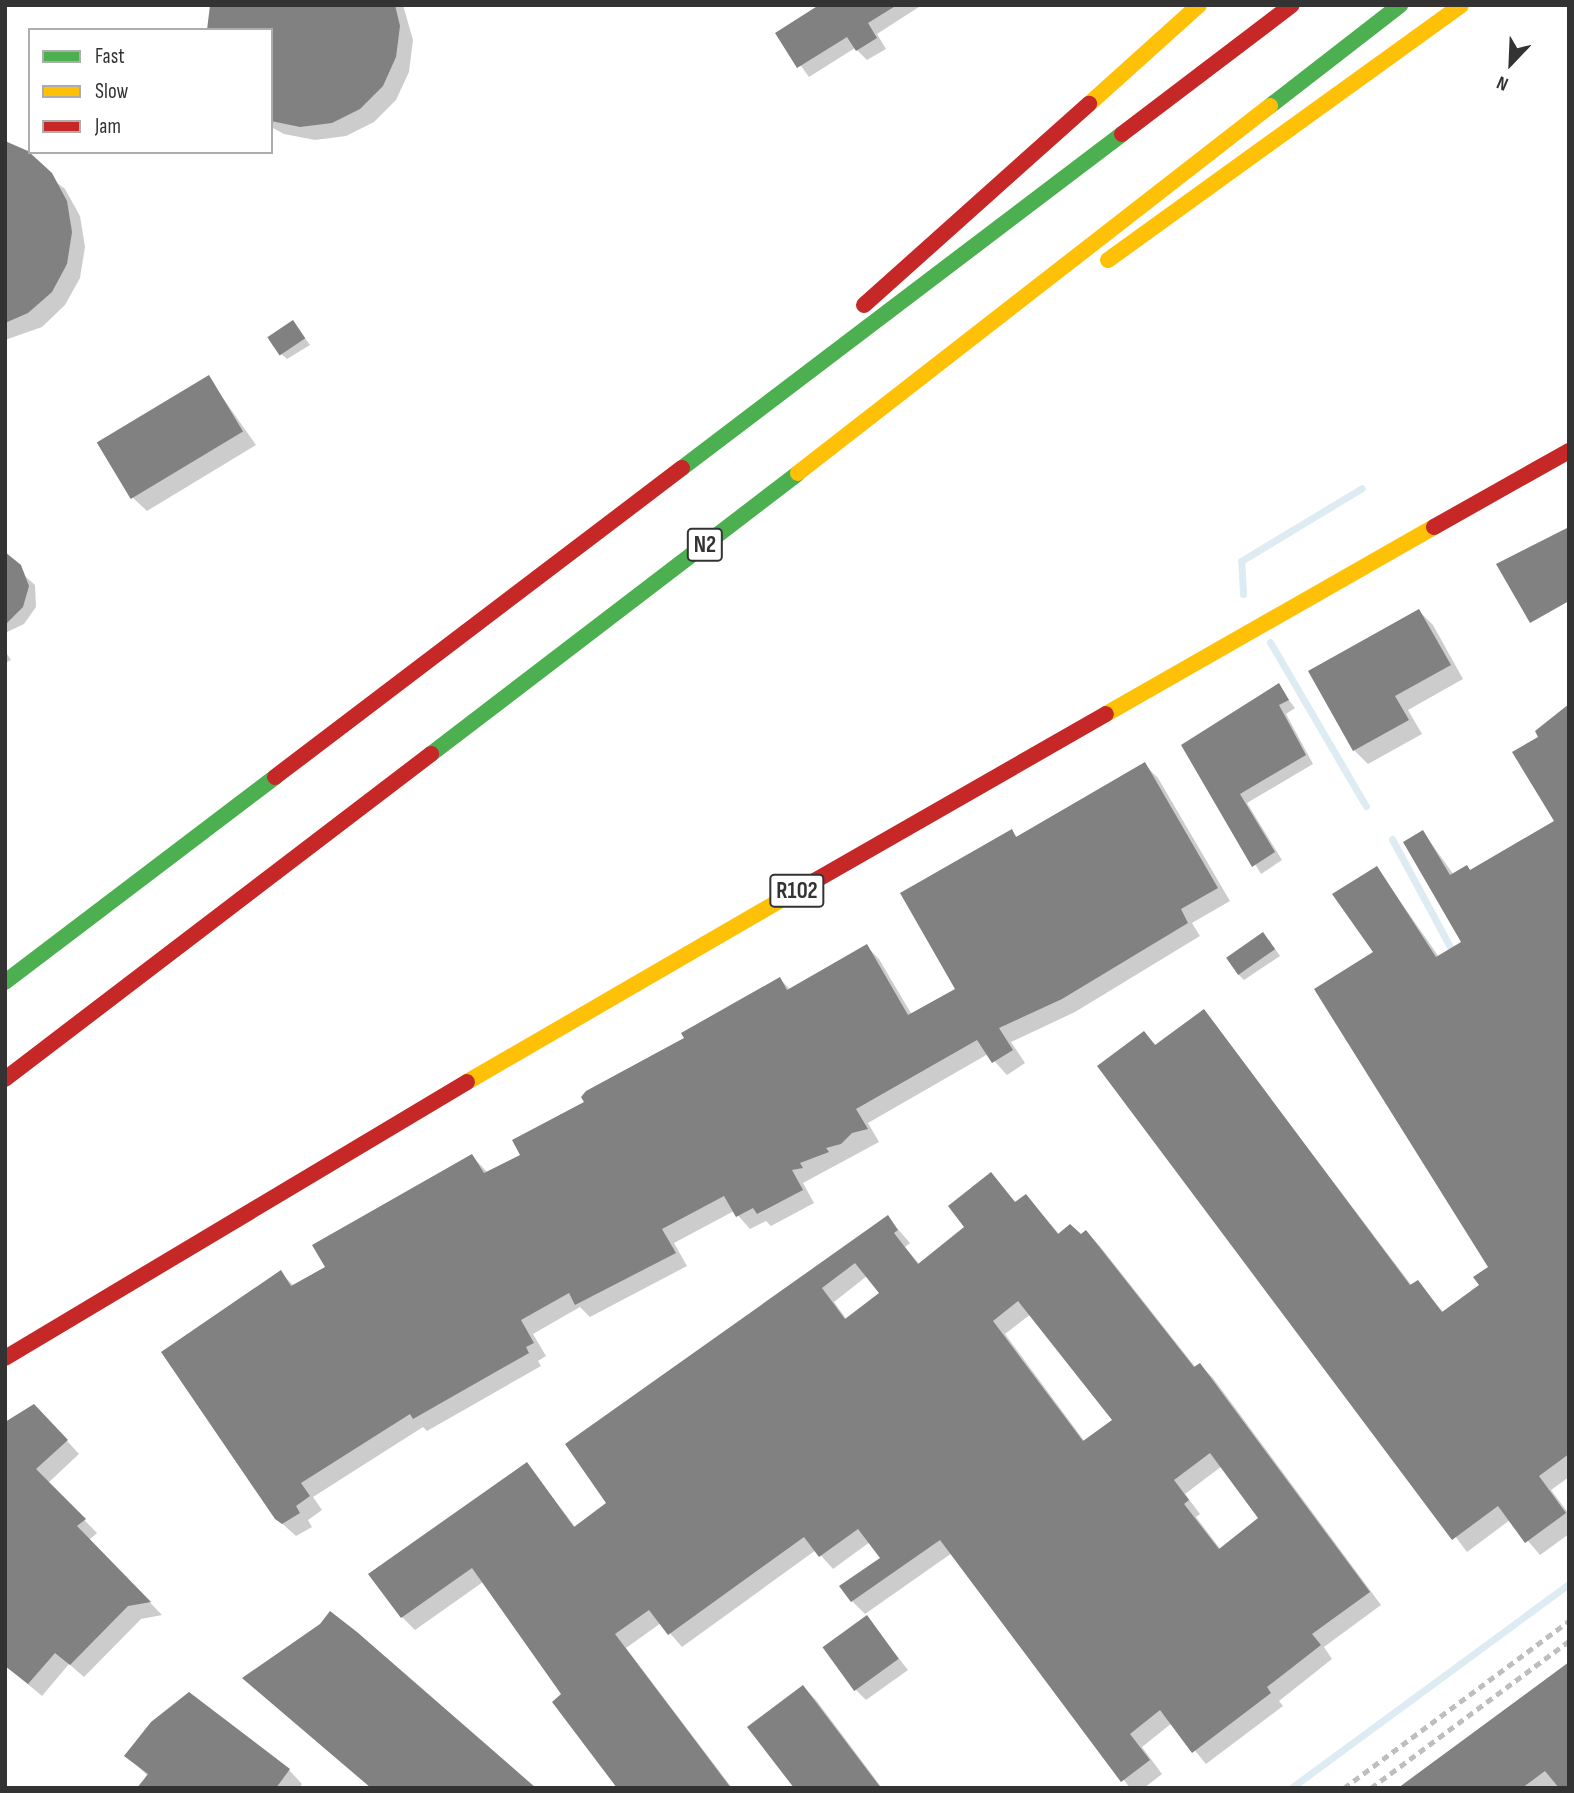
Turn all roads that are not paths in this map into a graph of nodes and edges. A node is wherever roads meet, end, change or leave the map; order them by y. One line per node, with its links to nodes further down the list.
1 (1199, 5): 7 (main road)
2 (1292, 5): 7 (main road)
3 (1400, 5): 8 (main road, N2)
4 (1461, 5): 5 (main road)
5 (1095, 268)
6 (1049, 300): 8 (main road)
7 (757, 414): 10 (main road)
8 (831, 448): 11 (main road, N2)
9 (1569, 452): 12 (main road, R102)
10 (5, 982)
11 (5, 1079)
12 (30, 1339): 13 (main road, R102); 14 (main road, R102)
13 (5, 1349)
14 (5, 1358)

